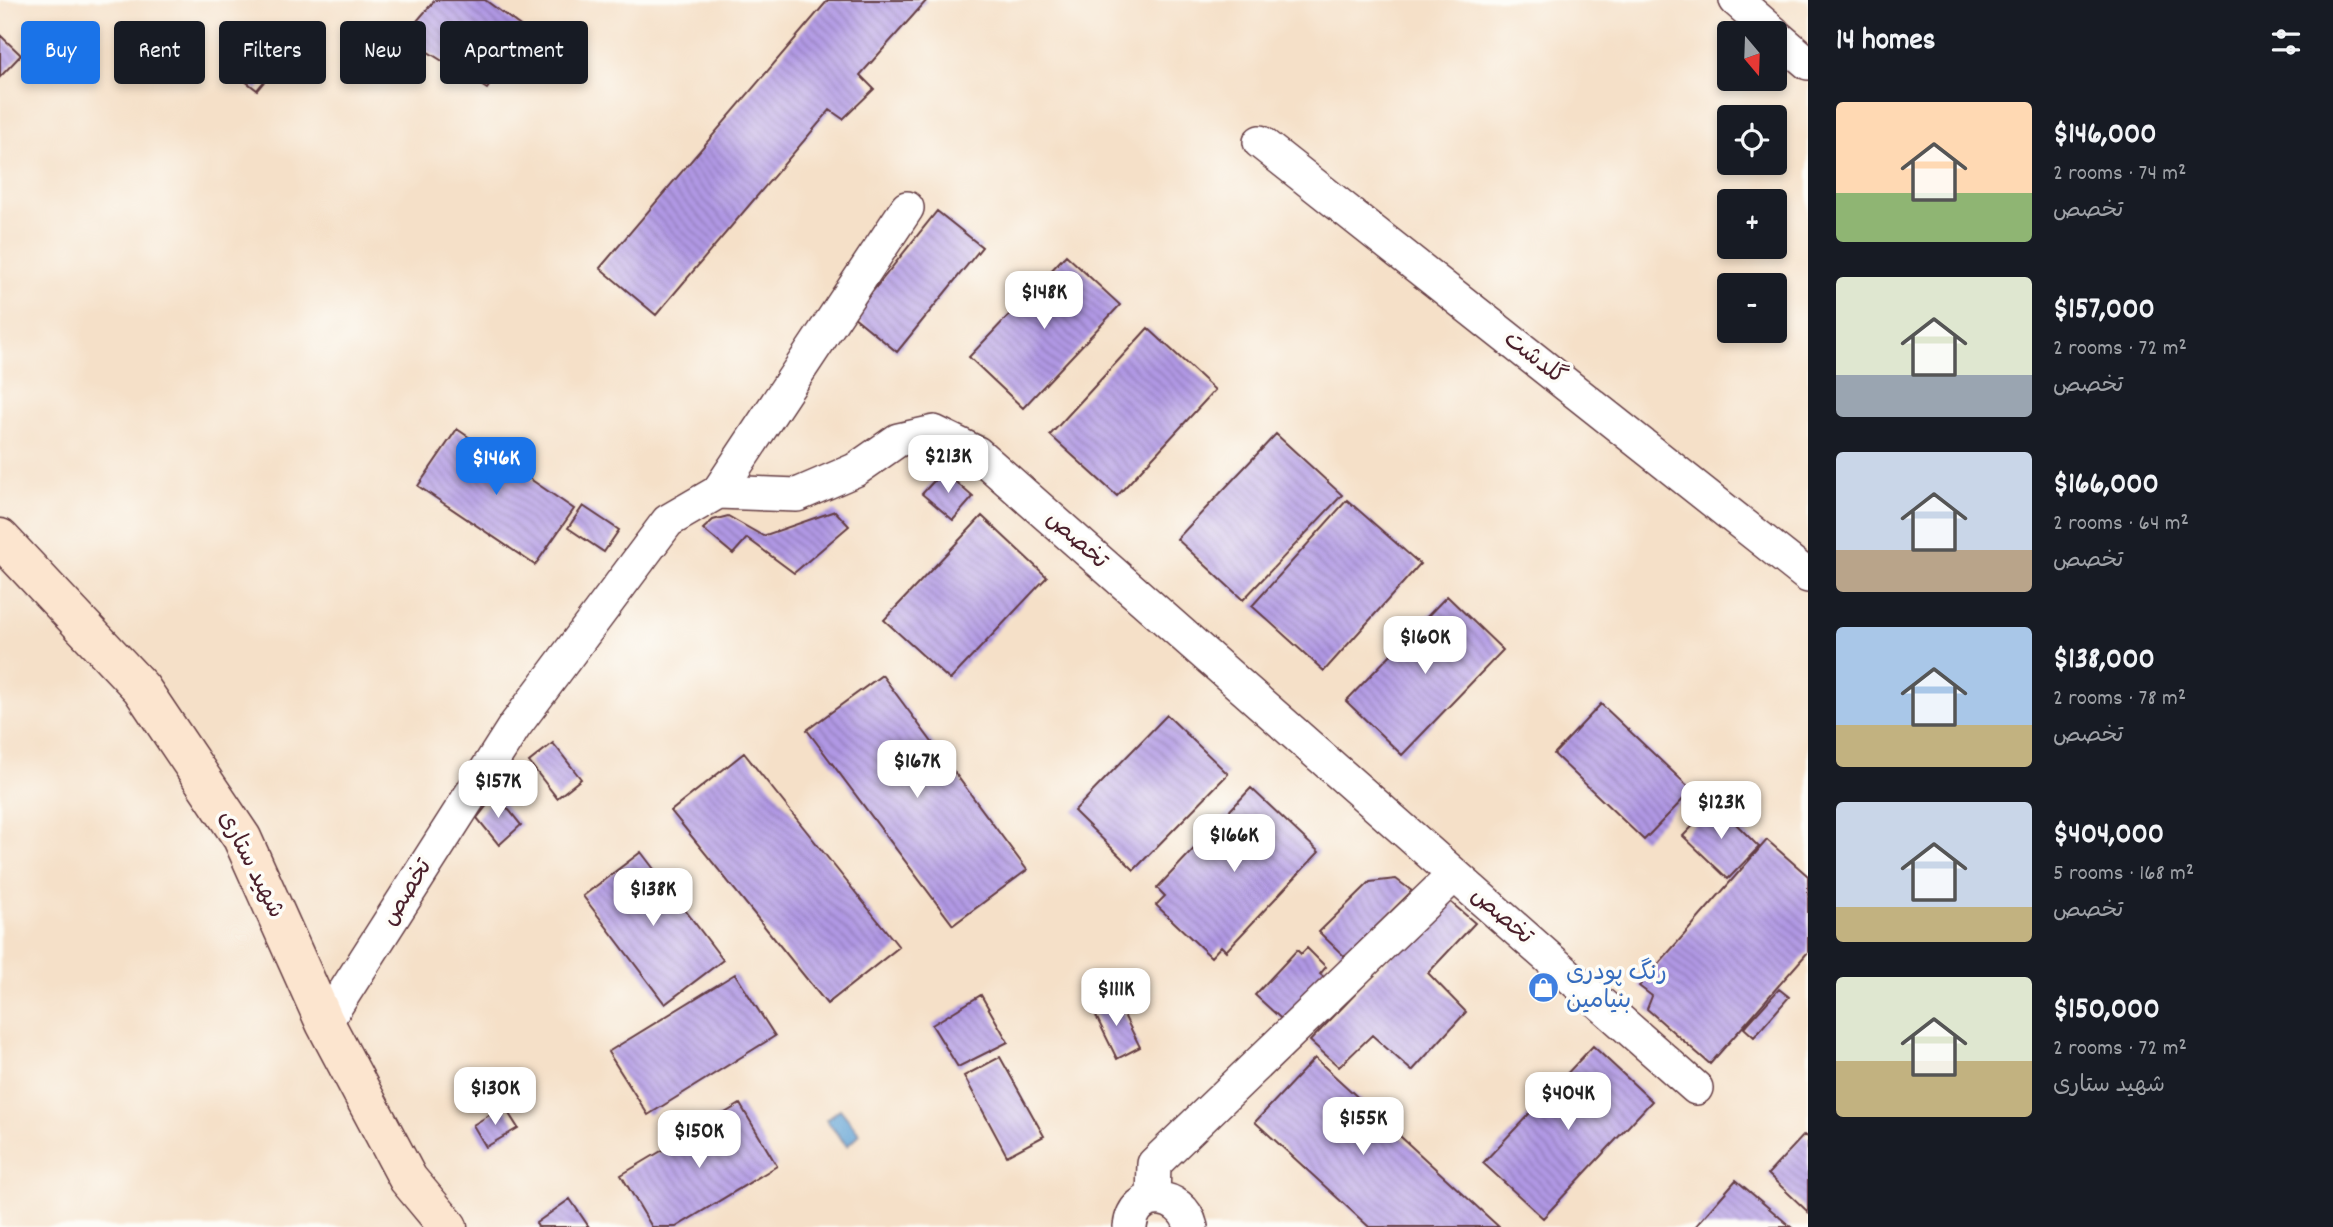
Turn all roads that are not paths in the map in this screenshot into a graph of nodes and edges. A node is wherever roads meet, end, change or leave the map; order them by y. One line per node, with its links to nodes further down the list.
1 (1736, 0): 2 (street)
2 (1760, 21)
3 (1787, 44): 4 (street)
4 (1808, 63)
5 (1260, 142): 9 (street, گلدشت)
6 (907, 208): 7 (street)
7 (718, 492): 10 (street, تخصص); 11 (street, تخصص)
8 (0, 538): 11 (street, شهید ستاری)
9 (1808, 576)
10 (1454, 875): 12 (street, تخصص); 13 (street)
11 (326, 1023): 14 (street, شهید ستاری)
12 (1696, 1088)
13 (1134, 1219): 15 (street)
14 (448, 1227)
15 (1191, 1227)

